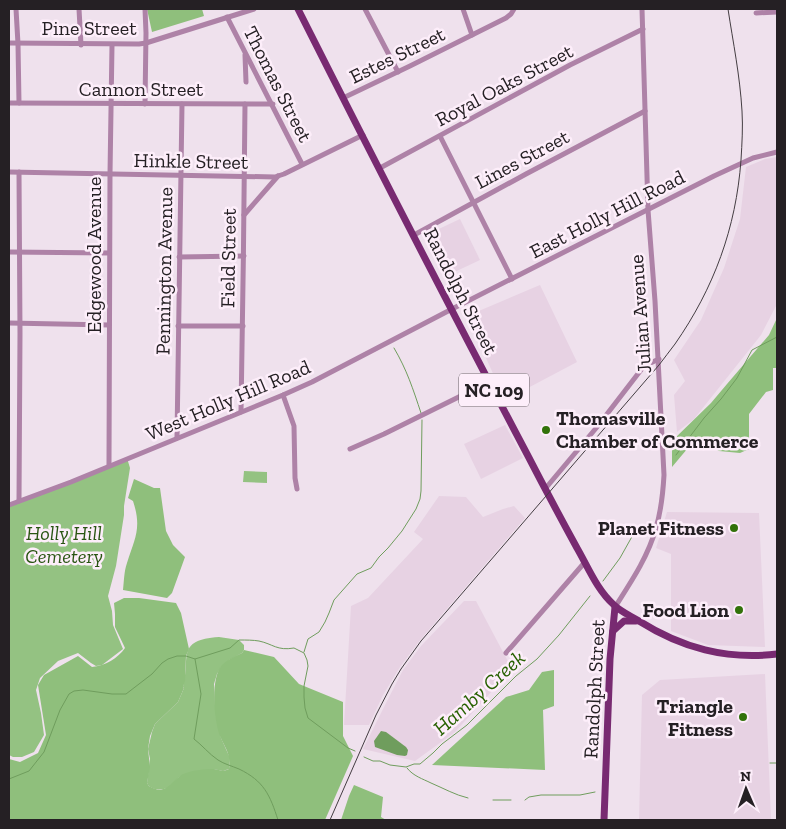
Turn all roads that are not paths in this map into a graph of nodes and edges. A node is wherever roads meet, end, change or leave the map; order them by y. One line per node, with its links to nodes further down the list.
1 (16, 9): 17 (street)
2 (79, 9): 18 (street)
3 (145, 9): 16 (street)
4 (254, 9): 12 (street, Pine Street)
5 (298, 9): 23 (main road, Randolph Street / NC 109)
6 (366, 9): 21 (street)
7 (463, 9): 14 (street)
8 (514, 9): 14 (street, Estes Street)
9 (642, 9): 13 (street, Julian Avenue)
10 (777, 12): 11 (street)
11 (756, 13)
12 (228, 17): 16 (street, Pine Street); 20 (street, Thomas Street)
13 (643, 29): 31 (street, Julian Avenue); 33 (street, Royal Oaks Street)
14 (472, 35): 21 (street, Estes Street)
15 (9, 43): 17 (street, Pine Street)
16 (146, 43): 19 (street, Pine Street); 27 (street)
17 (18, 44): 18 (street, Pine Street); 25 (street)
18 (81, 44): 19 (street, Pine Street)
19 (112, 45): 26 (street, Edgewood Avenue)
20 (245, 52): 22 (street); 30 (street, Thomas Street)
21 (398, 72): 23 (street, Estes Street)
22 (246, 82)
23 (343, 98): 32 (main road, Randolph Street / NC 109)
24 (9, 103): 25 (street, Cannon Street)
25 (19, 103): 26 (street, Cannon Street)
26 (112, 104): 27 (street, Cannon Street); 39 (street, Edgewood Avenue)
27 (144, 104): 28 (street, Cannon Street)
28 (182, 104): 29 (street, Cannon Street); 40 (street, Pennington Avenue)
29 (245, 104): 30 (street, Cannon Street); 41 (street, Field Street)
30 (273, 104): 35 (street, Thomas Street)
31 (645, 111): 43 (street, Lines Street); 44 (street, Julian Avenue)
32 (363, 135): 35 (street, Hinkle Street); 36 (main road, Randolph Street / NC 109)
33 (440, 136): 36 (street, Royal Oaks Street); 43 (street)
34 (777, 152): 44 (street, East Holly Hill Road)
35 (302, 164): 42 (street, Hinkle Street)
36 (380, 168): 46 (main road, Randolph Street / NC 109)
37 (9, 172): 38 (street, Hinkle Street)
38 (19, 172): 39 (street, Hinkle Street); 48 (street)
39 (110, 174): 40 (street, Hinkle Street); 49 (street, Edgewood Avenue)
40 (181, 175): 41 (street, Hinkle Street); 50 (street, Pennington Avenue)
41 (244, 176): 42 (street, Hinkle Street); 45 (street, Field Street)
42 (279, 176): 45 (street)
43 (473, 202): 46 (street, Lines Street); 52 (street)
44 (648, 210): 52 (street, East Holly Hill Road); 59 (street, Julian Avenue)
45 (244, 215): 51 (street, Field Street)
46 (414, 235): 53 (main road, Randolph Street / NC 109)
47 (9, 252): 48 (street)
48 (20, 252): 49 (street); 55 (street)
49 (109, 253): 56 (street, Edgewood Avenue)
50 (179, 256): 51 (street); 57 (street, Pennington Avenue)
51 (244, 256): 58 (street, Field Street)
52 (512, 279): 53 (street, East Holly Hill Road)
53 (452, 309): 60 (main road, Randolph Street / NC 109); 61 (street, West Holly Hill Road)
54 (9, 323): 55 (street)
55 (20, 323): 56 (street); 68 (street)
56 (109, 325): 65 (street, Edgewood Avenue)
57 (178, 326): 58 (street); 63 (street, Pennington Avenue)
58 (242, 326): 62 (street, Field Street)
59 (658, 359): 67 (street); 71 (street, Julian Avenue)
60 (490, 382): 64 (street); 67 (main road, Randolph Street / NC 109)
61 (283, 395): 62 (street, West Holly Hill Road); 66 (street)
62 (241, 412): 63 (street, West Holly Hill Road)
63 (177, 438): 65 (street, West Holly Hill Road)
64 (350, 449)
65 (109, 465): 68 (street, West Holly Hill Road)
66 (297, 489)
67 (545, 489): 70 (main road, Randolph Street / NC 109)
68 (19, 501): 69 (street, West Holly Hill Road)
69 (9, 505)
70 (585, 562): 71 (main road, Randolph Street / NC 109); 74 (street)
71 (615, 607): 72 (main road); 73 (main road, Randolph Street)
72 (639, 621): 73 (main road); 75 (main road)
73 (613, 631): 76 (main road, Randolph Street)
74 (506, 653)
75 (777, 654)
76 (604, 820)

